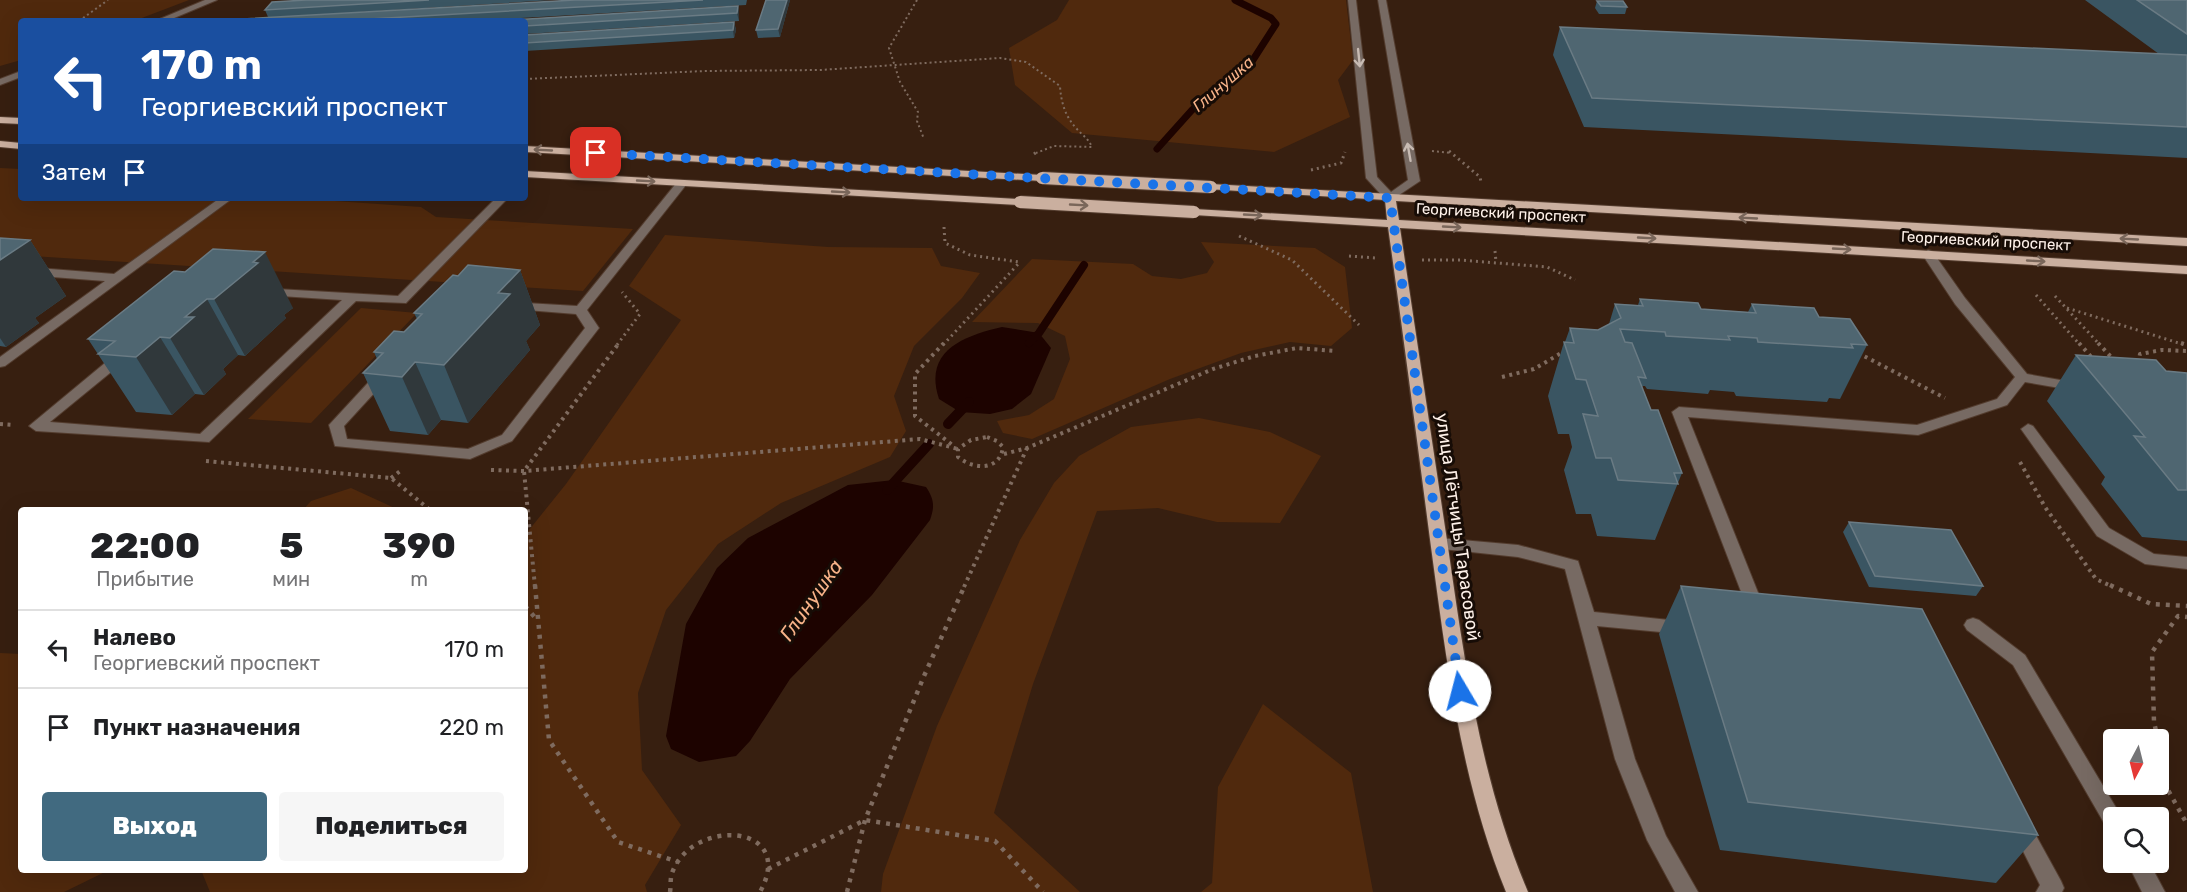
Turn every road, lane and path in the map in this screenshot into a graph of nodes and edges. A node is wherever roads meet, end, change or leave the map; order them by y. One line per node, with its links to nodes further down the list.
1 (108, 0): 6 (path)
2 (213, 0): 7 (street)
3 (917, 0): 8 (path)
4 (1352, 0): 21 (street, one-way to 21)
5 (1382, 0): 21 (street, one-way to 5)
6 (83, 18)
7 (167, 18)
8 (892, 64): 10 (path); 14 (path); 18 (path)
9 (18, 75): 11 (street)
10 (528, 79)
11 (0, 82)
12 (0, 120): 13 (main road)
13 (18, 121)
14 (924, 139)
15 (0, 144): 16 (main road)
16 (18, 146)
17 (528, 149): 21 (main road, Георгиевский проспект, one-way to 17, bridge)
18 (1034, 154)
19 (528, 174): 20 (main road, Георгиевский проспект, one-way to 20)
20 (682, 183): 24 (main road, Георгиевский проспект, one-way to 24, bridge); 33 (street)
21 (1390, 198): 24 (main road, улица Лётчицы Тарасовой); 27 (main road, Георгиевский проспект, one-way to 21)
22 (223, 201): 34 (street)
23 (499, 201): 38 (street)
24 (1394, 223): 28 (main road, Георгиевский проспект, one-way to 28); 30 (main road, улица Лётчицы Тарасовой)
25 (944, 227): 62 (path)
26 (1230, 232): 43 (path)
27 (2187, 242)
28 (1928, 254): 32 (main road, Георгиевский проспект, one-way to 32); 56 (street)
29 (1350, 256): 30 (path)
30 (1399, 259): 35 (path); 68 (main road, улица Лётчицы Тарасовой)
31 (0, 269): 34 (street)
32 (2187, 270)
33 (608, 275): 42 (street); 64 (path)
34 (117, 278): 50 (street)
35 (1575, 280)
36 (253, 290): 38 (street)
37 (2036, 295): 52 (path)
38 (354, 296): 60 (street)
39 (2055, 296): 41 (path)
40 (499, 304): 42 (street)
41 (2066, 308): 45 (path); 54 (path)
42 (580, 310): 51 (street)
43 (1359, 325)
44 (135, 345): 60 (street)
45 (2187, 345)
46 (1570, 348): 55 (path)
47 (1336, 351): 61 (path)
48 (2187, 351): 53 (path)
49 (1858, 353): 58 (path)
50 (0, 363)
51 (394, 365)
52 (2099, 366)
53 (2137, 366)
54 (2121, 367)
55 (1502, 377)
56 (2022, 377): 57 (street); 58 (street)
57 (2092, 390)
58 (1971, 412): 74 (street)
59 (2028, 429): 69 (street)
60 (204, 439): 65 (path)
61 (1027, 448): 63 (path); 81 (path)
62 (958, 449): 63 (path); 63 (path); 64 (path)
63 (1004, 454)
64 (524, 471): 66 (path)
65 (426, 507)
66 (528, 507)
67 (528, 511): 73 (path)
68 (1439, 544): 72 (street); 90 (main road, улица Лётчицы Тарасовой)
69 (2187, 563)
70 (528, 609): 73 (path)
71 (2187, 617): 77 (path)
72 (1587, 618): 76 (street); 91 (street)
73 (539, 622): 83 (path)
74 (1761, 623)
75 (1973, 625): 79 (street)
76 (1706, 629)
77 (2155, 729)
78 (2169, 792): 82 (path)
79 (2105, 807)
80 (2014, 815): 92 (street)
81 (865, 820): 84 (path); 88 (path); 89 (path)
82 (2187, 824)
83 (678, 862): 84 (path); 86 (path)
84 (768, 869): 87 (path)
85 (2143, 873): 93 (street)
86 (670, 892)
87 (760, 892)
88 (847, 892)
89 (1043, 892)
90 (1517, 892)
91 (1687, 892)
92 (2047, 892)
93 (2154, 892)

